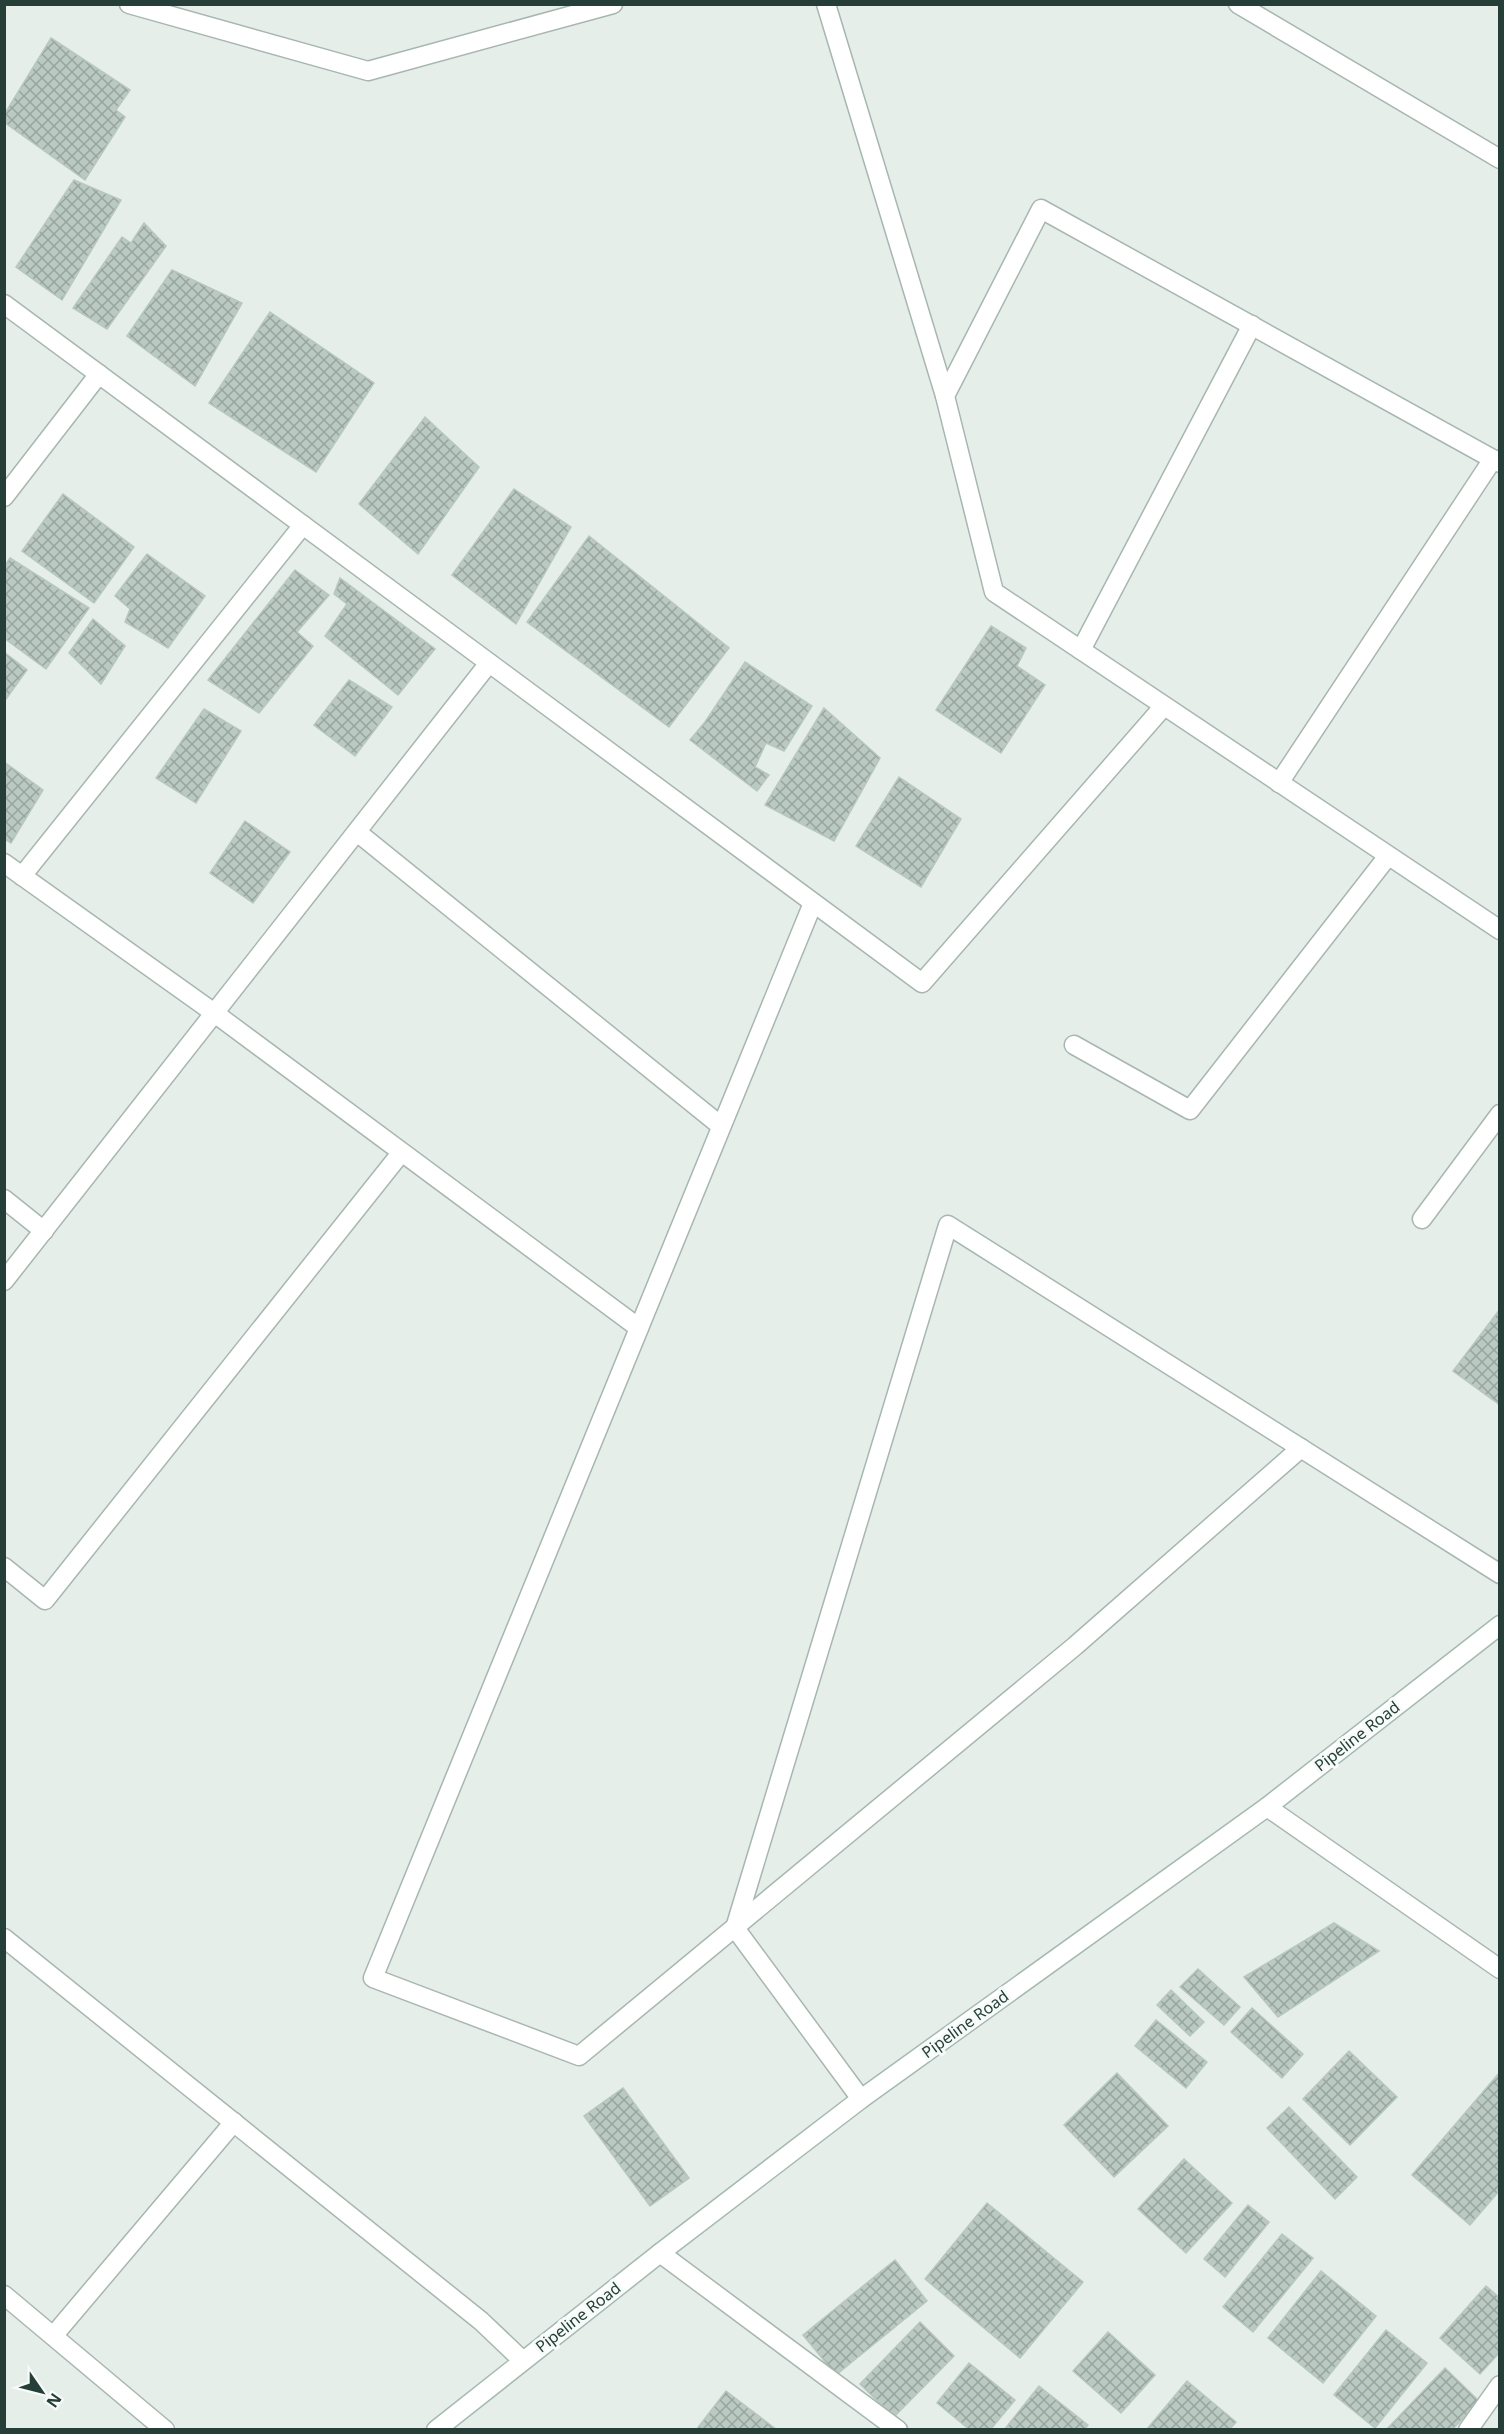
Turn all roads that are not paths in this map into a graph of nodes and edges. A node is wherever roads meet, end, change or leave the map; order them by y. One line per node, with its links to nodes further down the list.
1 (129, 4): 2 (street)
2 (613, 4)
3 (826, 4): 9 (street)
4 (1238, 4): 5 (street)
5 (1500, 159)
6 (4, 304): 8 (street)
7 (1252, 326): 9 (street); 10 (street); 13 (street)
8 (99, 374): 11 (street); 12 (street)
9 (945, 396): 13 (street)
10 (1497, 461): 16 (street)
11 (4, 497)
12 (303, 525): 14 (street); 20 (street)
13 (1081, 650): 15 (street)
14 (489, 663): 17 (street); 21 (street)
15 (1164, 706): 16 (street); 21 (street)
16 (1279, 783): 18 (street)
17 (357, 832): 23 (street); 26 (street)
18 (1388, 856): 22 (street); 24 (street)
19 (4, 863): 20 (street)
20 (22, 876): 23 (street)
21 (813, 903): 26 (street)
22 (1500, 930)
23 (213, 1012): 27 (street); 30 (street)
24 (1074, 1045)
25 (1500, 1114): 29 (street)
26 (721, 1126): 32 (street)
27 (401, 1153): 32 (street); 34 (street)
28 (4, 1199): 30 (street)
29 (1422, 1220)
30 (44, 1231): 31 (street)
31 (4, 1281)
32 (639, 1328): 38 (street)
33 (1301, 1448): 35 (street); 38 (street); 38 (street)
34 (4, 1568)
35 (1500, 1574)
36 (1500, 1624): 37 (street, Pipeline Road)
37 (1267, 1807): 40 (street); 41 (street, Pipeline Road)
38 (735, 1928): 41 (street)
39 (4, 1938): 42 (street)
40 (1500, 1969)
41 (861, 2099): 43 (street, Pipeline Road)
42 (234, 2122): 45 (street); 46 (street)
43 (660, 2253): 46 (street, Pipeline Road); 50 (street)
44 (4, 2295): 45 (street)
45 (54, 2335): 49 (street)
46 (522, 2360): 48 (street, Pipeline Road)
47 (1500, 2385): 51 (street)
48 (443, 2428)
49 (165, 2430)
50 (898, 2430)
51 (1468, 2430)

